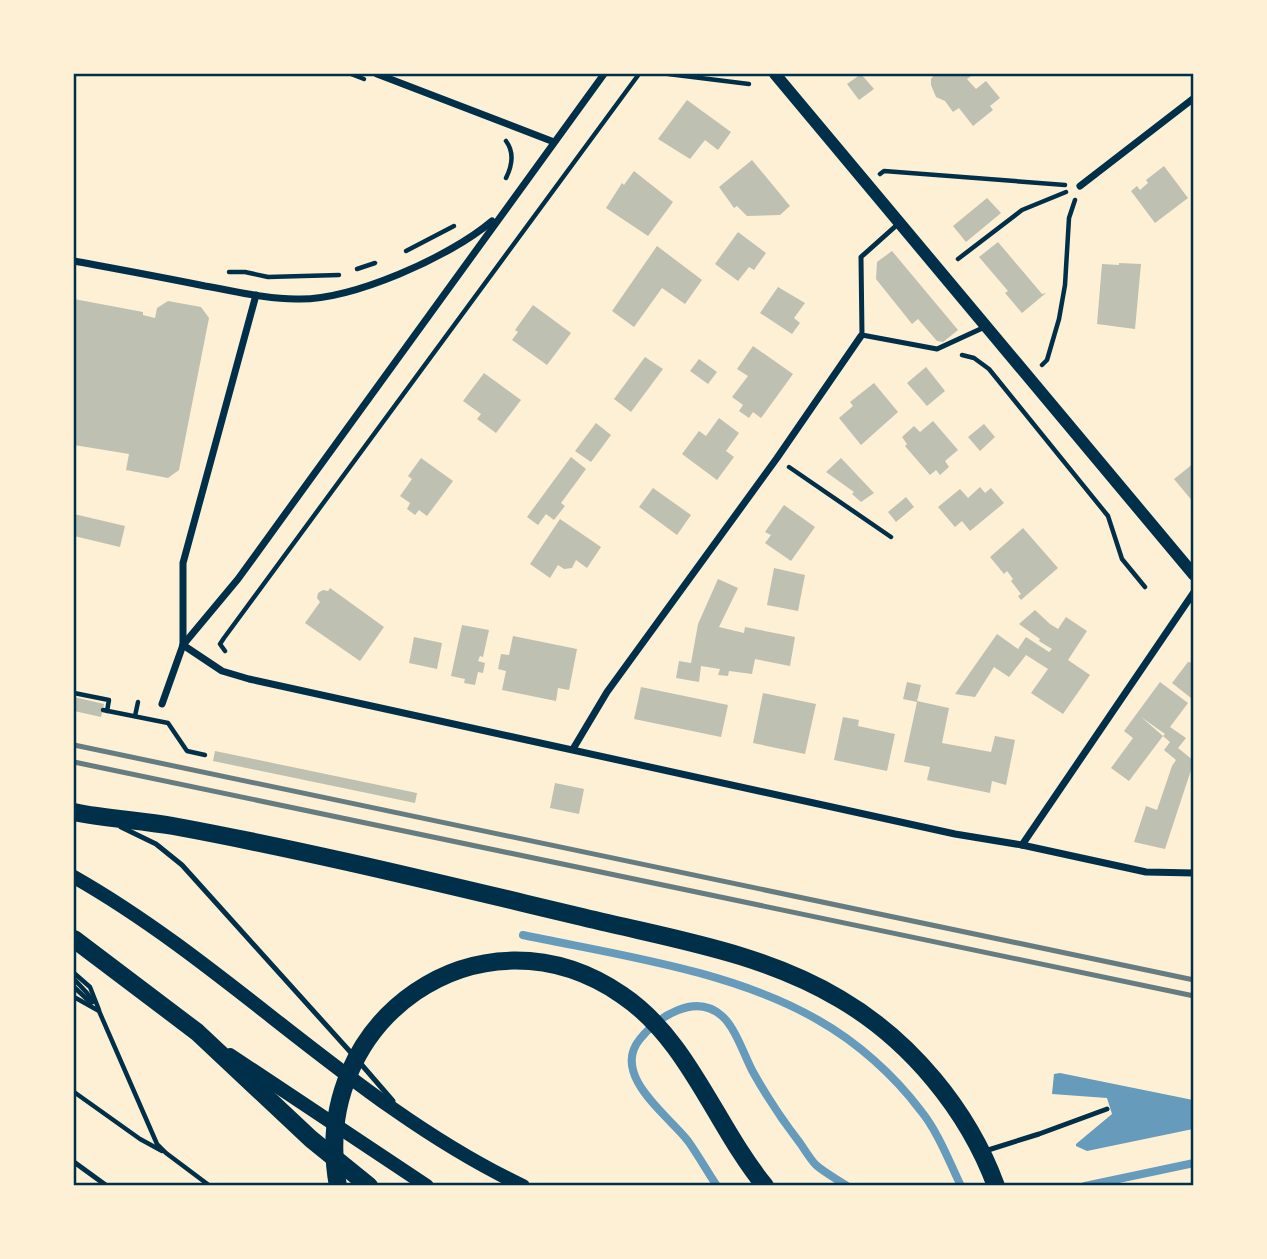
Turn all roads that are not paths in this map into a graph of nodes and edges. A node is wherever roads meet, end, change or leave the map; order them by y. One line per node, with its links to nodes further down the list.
1 (377, 74): 5 (street)
2 (604, 74): 5 (street)
3 (775, 74): 8 (street)
4 (1194, 98): 6 (street)
5 (554, 142): 7 (street)
6 (1080, 186)
7 (501, 213): 10 (street); 15 (street)
8 (900, 222): 11 (street); 12 (lane)
9 (74, 261): 10 (street)
10 (256, 295): 15 (street)
11 (987, 326): 12 (lane); 13 (street)
12 (862, 336): 17 (street)
13 (1194, 575)
14 (1194, 592): 20 (street)
15 (183, 645): 16 (street); 17 (street)
16 (162, 704)
17 (573, 749): 20 (street)
18 (74, 812): 19 (main road)
19 (99, 818): 26 (lane); 27 (main road)
20 (1022, 845): 21 (street)
21 (1194, 873)
22 (74, 877): 26 (main road)
23 (74, 939): 24 (main road)
24 (197, 1032): 31 (main road); 32 (main road)
25 (1107, 1109): 27 (lane)
26 (435, 1137): 33 (main road)
27 (982, 1152): 35 (main road)
28 (74, 1162): 29 (lane)
29 (107, 1185)
30 (338, 1185): 34 (main road)
31 (369, 1185)
32 (427, 1185)
33 (523, 1185)
34 (765, 1185)
35 (996, 1185)

